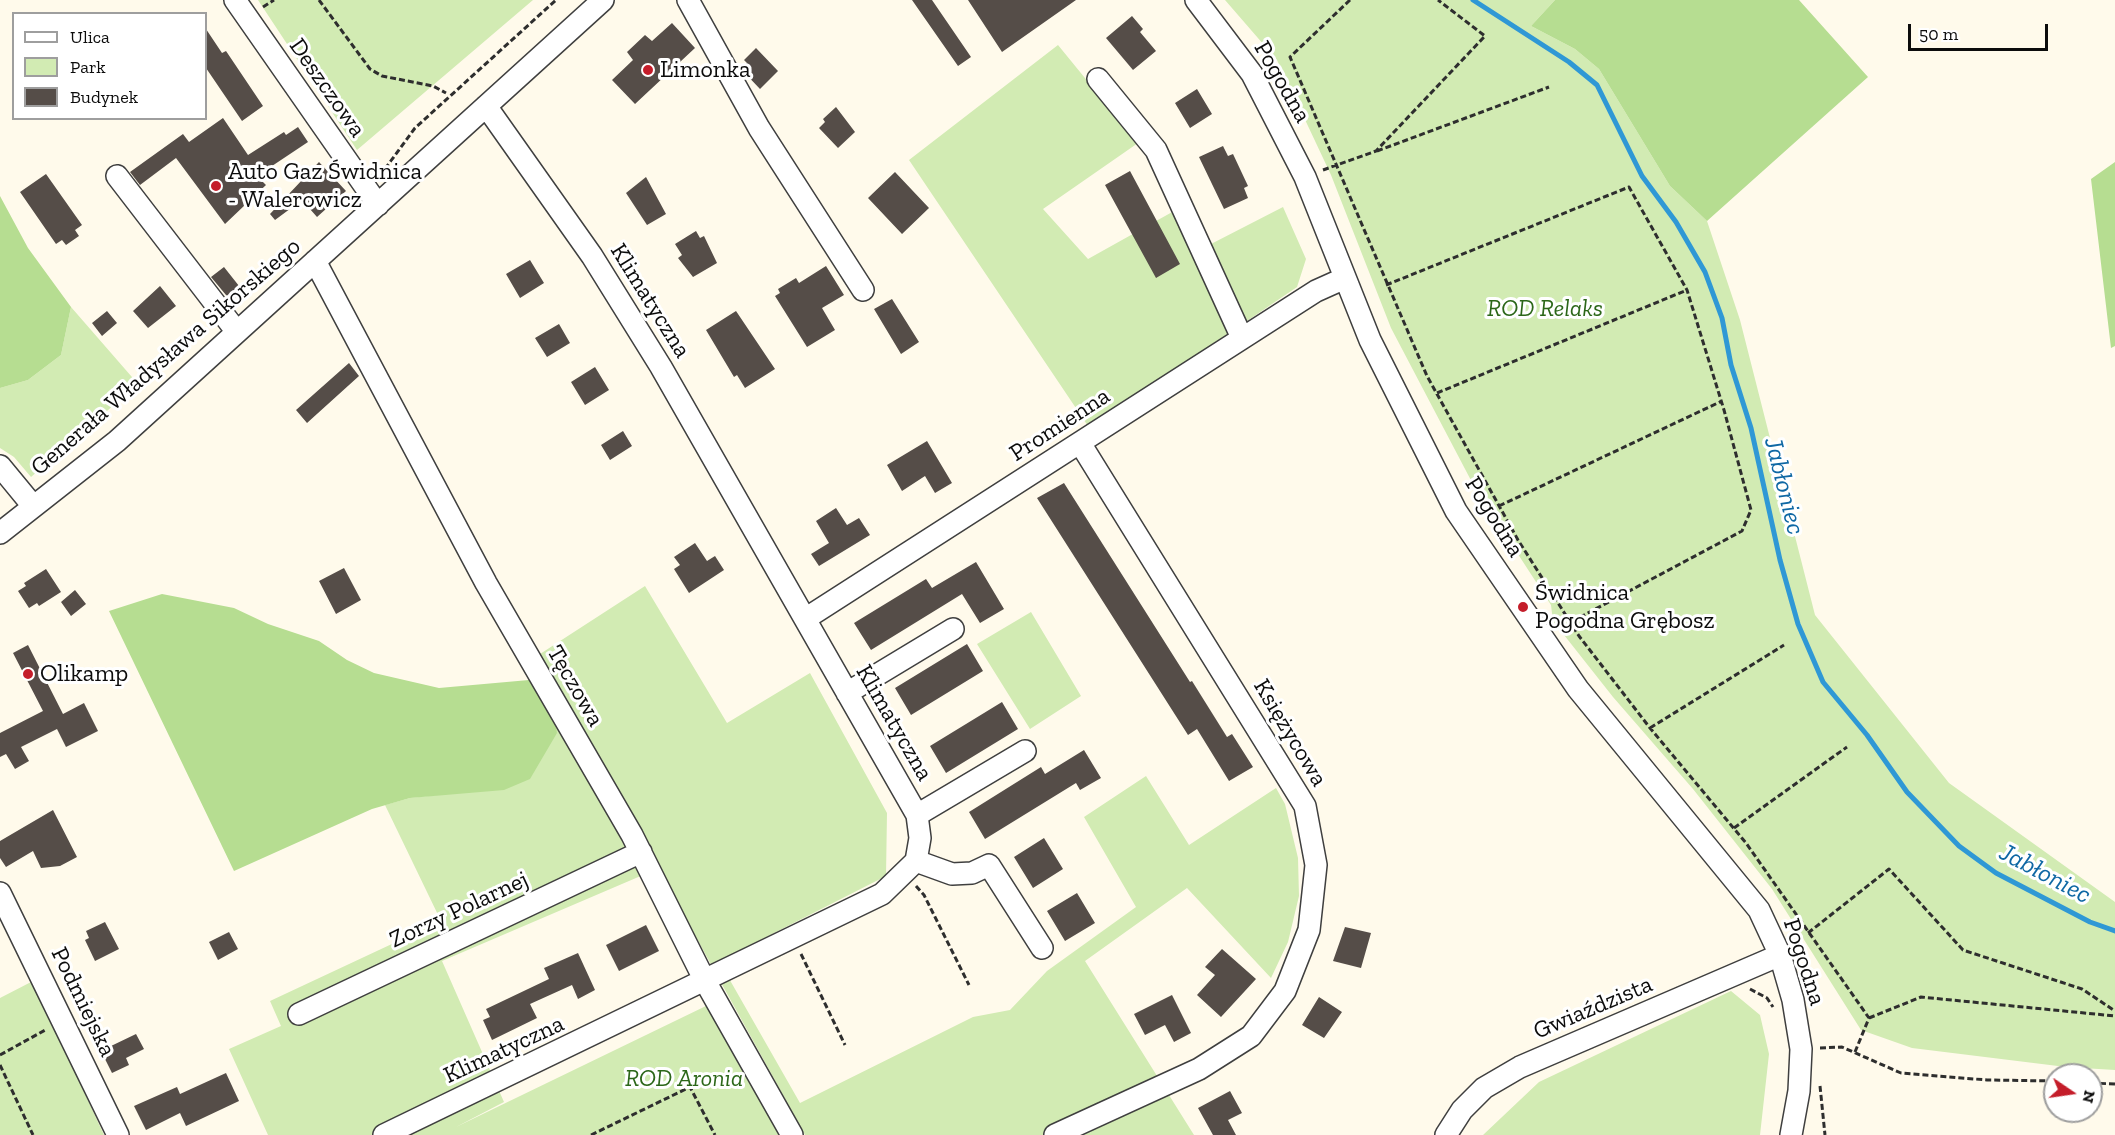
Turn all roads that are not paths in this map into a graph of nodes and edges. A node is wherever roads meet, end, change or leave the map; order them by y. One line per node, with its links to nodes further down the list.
1 (234, 0): 8 (street, Deszczowa)
2 (603, 0): 6 (street, Generała Władysława Sikorskiego)
3 (688, 0): 11 (street)
4 (1196, 0): 10 (street, Pogodna)
5 (1098, 79): 13 (street)
6 (486, 106): 8 (street, Generała Władysława Sikorskiego); 18 (street, Klimatyczna)
7 (117, 176): 12 (street)
8 (373, 197): 9 (street, Generała Władysława Sikorskiego)
9 (319, 267): 12 (street, Generała Władysława Sikorskiego); 23 (street, Tęczowa)
10 (1345, 278): 13 (street, Promienna); 27 (street, Pogodna)
11 (863, 290)
12 (237, 332): 16 (street, Generała Władysława Sikorskiego)
13 (1242, 338): 14 (street, Promienna)
14 (1080, 443): 18 (street, Promienna); 33 (street, Księżycowa)
15 (0, 466): 16 (street)
16 (33, 506): 17 (street, Generała Władysława Sikorskiego)
17 (0, 533)
18 (805, 619): 20 (street, Klimatyczna)
19 (952, 629): 20 (street)
20 (847, 693): 22 (street, Klimatyczna)
21 (1025, 751): 22 (street)
22 (917, 815): 24 (street, Klimatyczna)
23 (641, 852): 28 (street, Tęczowa); 29 (street, Zorzy Polarnej)
24 (910, 867): 26 (street); 28 (street, Klimatyczna)
25 (0, 893): 30 (street, Podmiejska)
26 (1042, 948)
27 (1780, 955): 34 (street, Gwiaździsta); 35 (street, Pogodna)
28 (705, 981): 31 (street, Klimatyczna); 32 (street, Tęczowa)
29 (299, 1014)
30 (118, 1135)
31 (384, 1135)
32 (792, 1135)
33 (1055, 1135)
34 (1446, 1135)
35 (1791, 1135)

